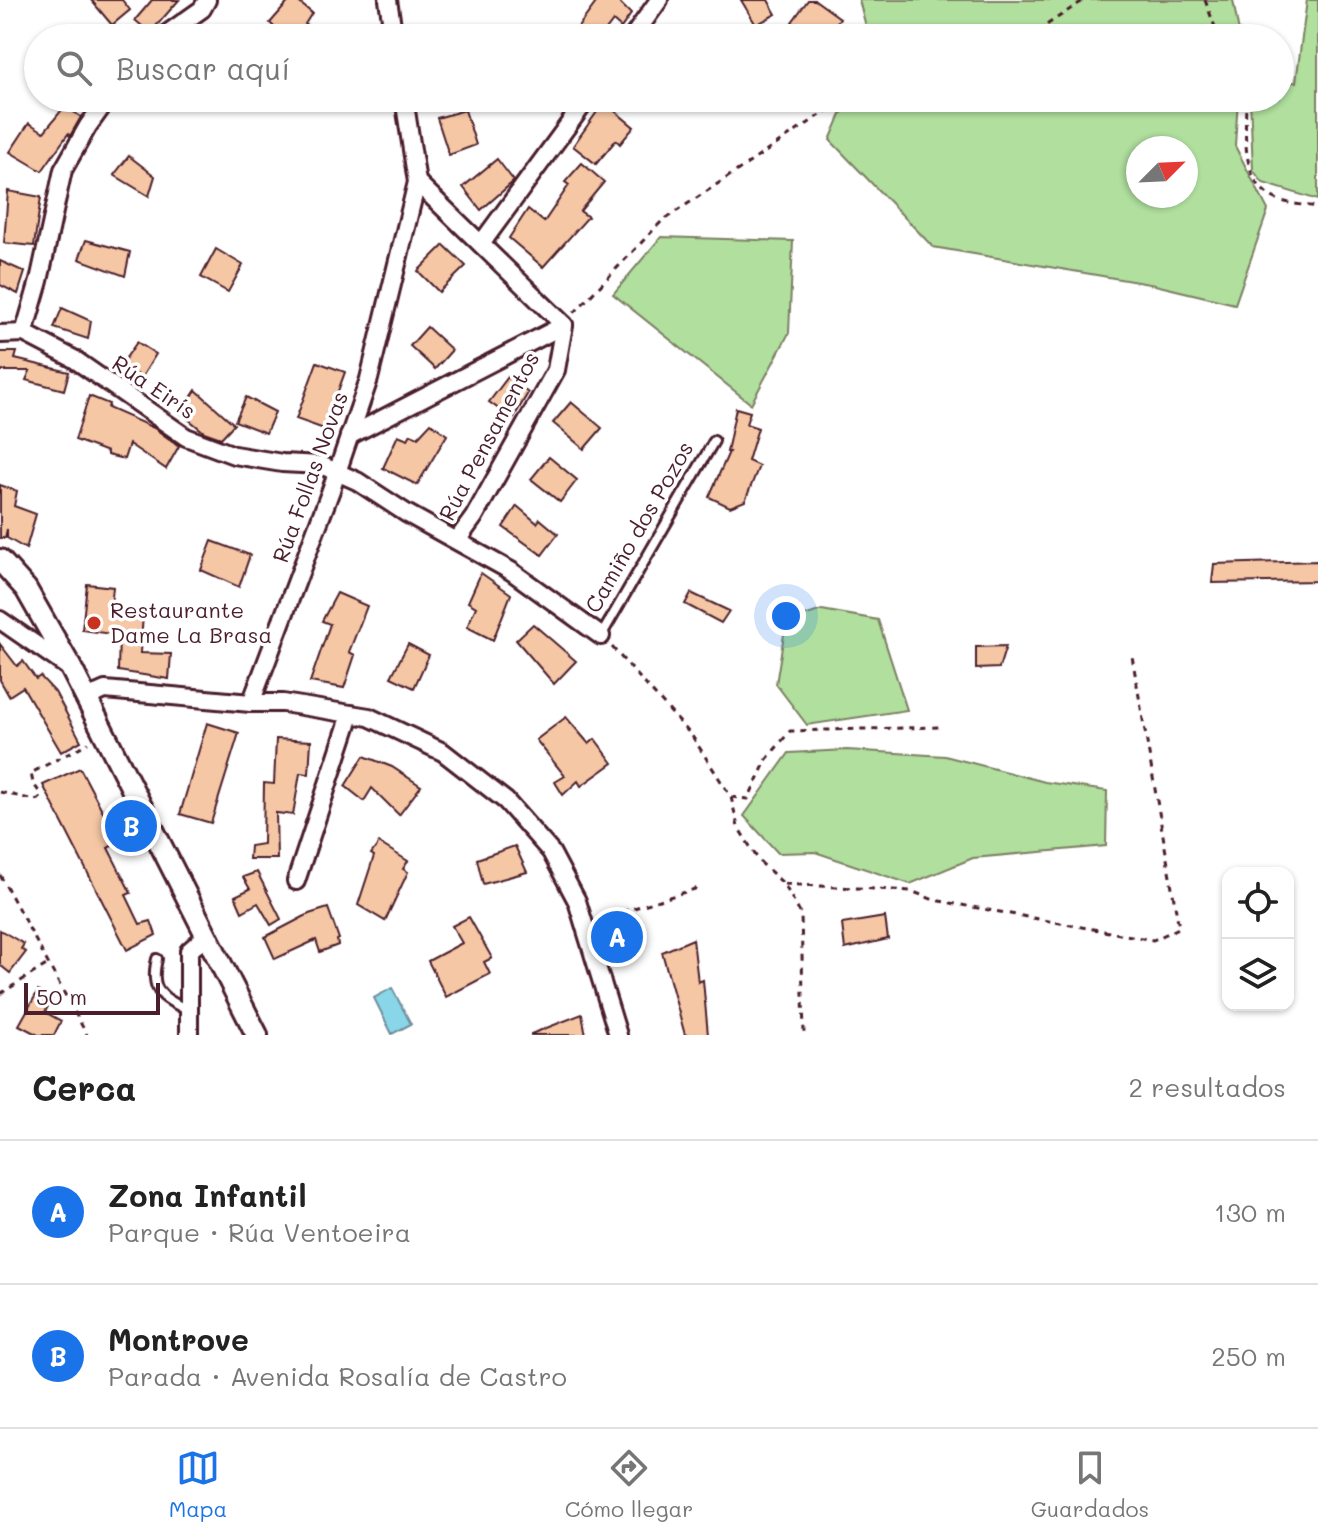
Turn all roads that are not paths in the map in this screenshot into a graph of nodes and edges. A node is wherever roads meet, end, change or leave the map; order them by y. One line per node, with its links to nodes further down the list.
1 (207, 0): 4 (street)
2 (388, 0): 5 (street)
3 (659, 0): 6 (street)
4 (181, 24)
5 (392, 24)
6 (642, 24)
7 (99, 112): 13 (street)
8 (406, 112): 10 (street, Rúa Follas Novas)
9 (578, 112): 11 (street)
10 (417, 182): 11 (street); 15 (street, Rúa Follas Novas)
11 (481, 244): 12 (street)
12 (564, 325): 15 (street); 18 (street, Rúa Pensamentos)
13 (24, 333): 14 (street, Rúa Eirís); 17 (street, Rúa Eirís)
14 (0, 334)
15 (349, 436): 17 (street, Rúa Follas Novas)
16 (714, 441): 21 (lane, Camiño dos Pozos)
17 (337, 473): 18 (street, Camiño dos Pozos); 24 (street, Rúa Follas Novas)
18 (458, 539): 21 (street, Camiño dos Pozos)
19 (0, 560): 22 (street)
20 (0, 620): 22 (street)
21 (601, 636)
22 (71, 668): 23 (street)
23 (87, 698): 24 (street); 27 (street)
24 (251, 703): 25 (street)
25 (351, 714): 26 (street); 32 (street)
26 (296, 881)
27 (206, 936): 29 (street); 31 (street)
28 (157, 959): 29 (lane)
29 (189, 1011): 30 (street)
30 (189, 1035)
31 (257, 1035)
32 (618, 1035)

